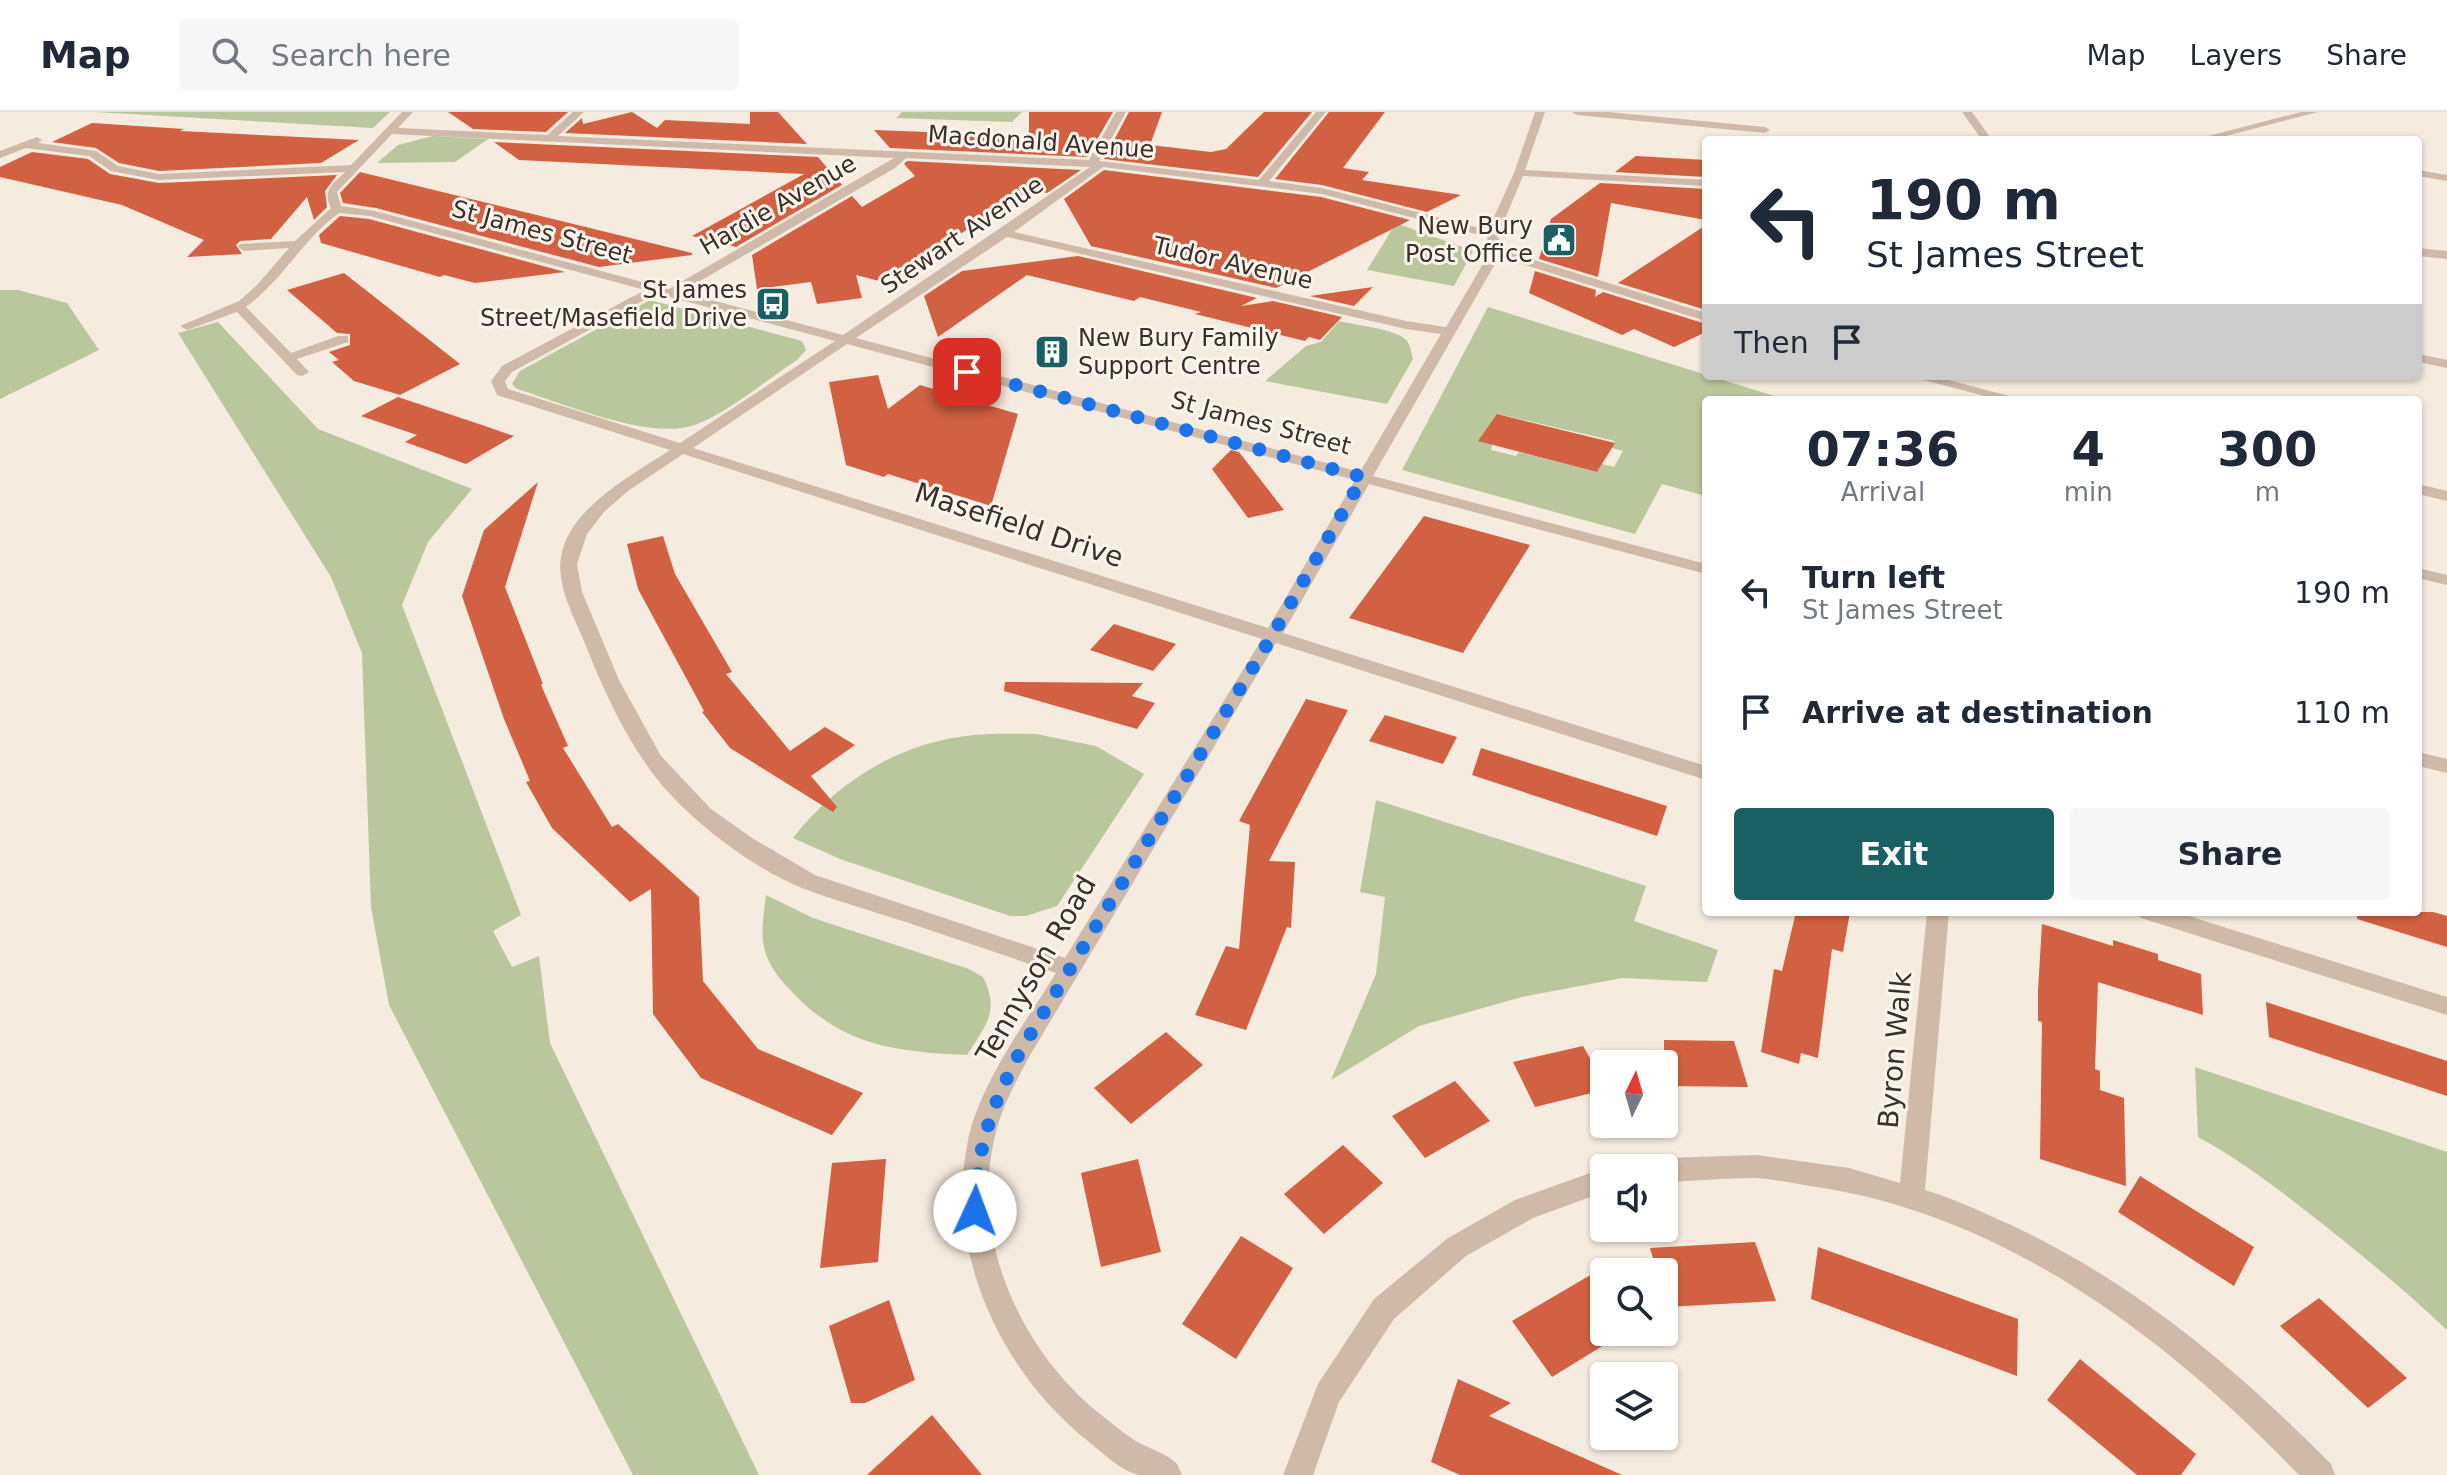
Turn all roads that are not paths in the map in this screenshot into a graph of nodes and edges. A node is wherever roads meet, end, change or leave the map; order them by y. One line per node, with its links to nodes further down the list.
1 (408, 112): 10 (street)
2 (579, 112): 12 (street)
3 (1121, 112): 20 (street)
4 (1321, 112): 25 (street)
5 (1540, 112): 22 (street)
6 (1577, 112): 9 (street)
7 (1967, 112): 13 (street)
8 (2313, 112): 11 (street)
9 (1765, 130)
10 (390, 131): 12 (street, Macdonald Avenue); 21 (street)
11 (2223, 134): 14 (street); 15 (street)
12 (552, 136): 18 (street, Macdonald Avenue)
13 (1984, 136)
14 (2215, 136)
15 (2229, 136)
16 (41, 139): 17 (street)
17 (27, 145): 19 (street); 21 (street)
18 (905, 153): 20 (street, Macdonald Avenue); 37 (street, Hardie Avenue)
19 (0, 155)
20 (1096, 164): 25 (street, Macdonald Avenue); 30 (street, Stewart Avenue)
21 (353, 168): 29 (street)
22 (1519, 173): 26 (street); 31 (street)
23 (2422, 174): 24 (street)
24 (2447, 178)
25 (1262, 183): 31 (street, Macdonald Avenue)
26 (1692, 183): 27 (street); 28 (street)
27 (1702, 183)
28 (1702, 189)
29 (337, 209): 32 (street); 37 (street, St James Street)
30 (1005, 233): 41 (street, Tudor Avenue); 43 (street, Stewart Avenue)
31 (1492, 235): 34 (street)
32 (298, 244): 33 (street); 38 (street)
33 (244, 247)
34 (1496, 252): 39 (street); 41 (street, Tennyson Road)
35 (2422, 252): 36 (street)
36 (2447, 255)
37 (663, 291): 43 (street, St James Street); 50 (street, Masefield Drive)
38 (238, 306): 40 (street); 44 (street)
39 (1702, 316)
40 (187, 326)
41 (1451, 332): 51 (street, Tennyson Road)
42 (343, 339): 44 (street)
43 (845, 339): 50 (street, Stewart Avenue); 51 (street, St James Street)
44 (288, 358): 47 (street)
45 (2422, 359): 46 (street)
46 (2447, 364)
47 (302, 372)
48 (1932, 380): 49 (street)
49 (2001, 396)
50 (679, 449): 57 (street, Masefield Drive); 63 (street, Stewart Avenue)
51 (1363, 477): 54 (street, St James Street); 57 (street, Tennyson Road)
52 (2422, 490): 53 (street)
53 (2447, 496)
54 (1702, 568)
55 (2422, 574): 56 (street)
56 (2447, 580)
57 (1272, 636): 60 (street, Masefield Drive); 63 (street, Tennyson Road)
58 (2422, 760): 59 (street)
59 (2447, 766)
60 (1702, 772)
61 (1938, 916): 67 (street, Byron Walk)
62 (2162, 916): 64 (street)
63 (1069, 968): 68 (street, Tennyson Road)
64 (2447, 1006)
65 (1678, 1168): 67 (street)
66 (1590, 1185): 69 (street)
67 (1912, 1194): 70 (street)
68 (1167, 1475)
69 (1298, 1475)
70 (2320, 1475)

